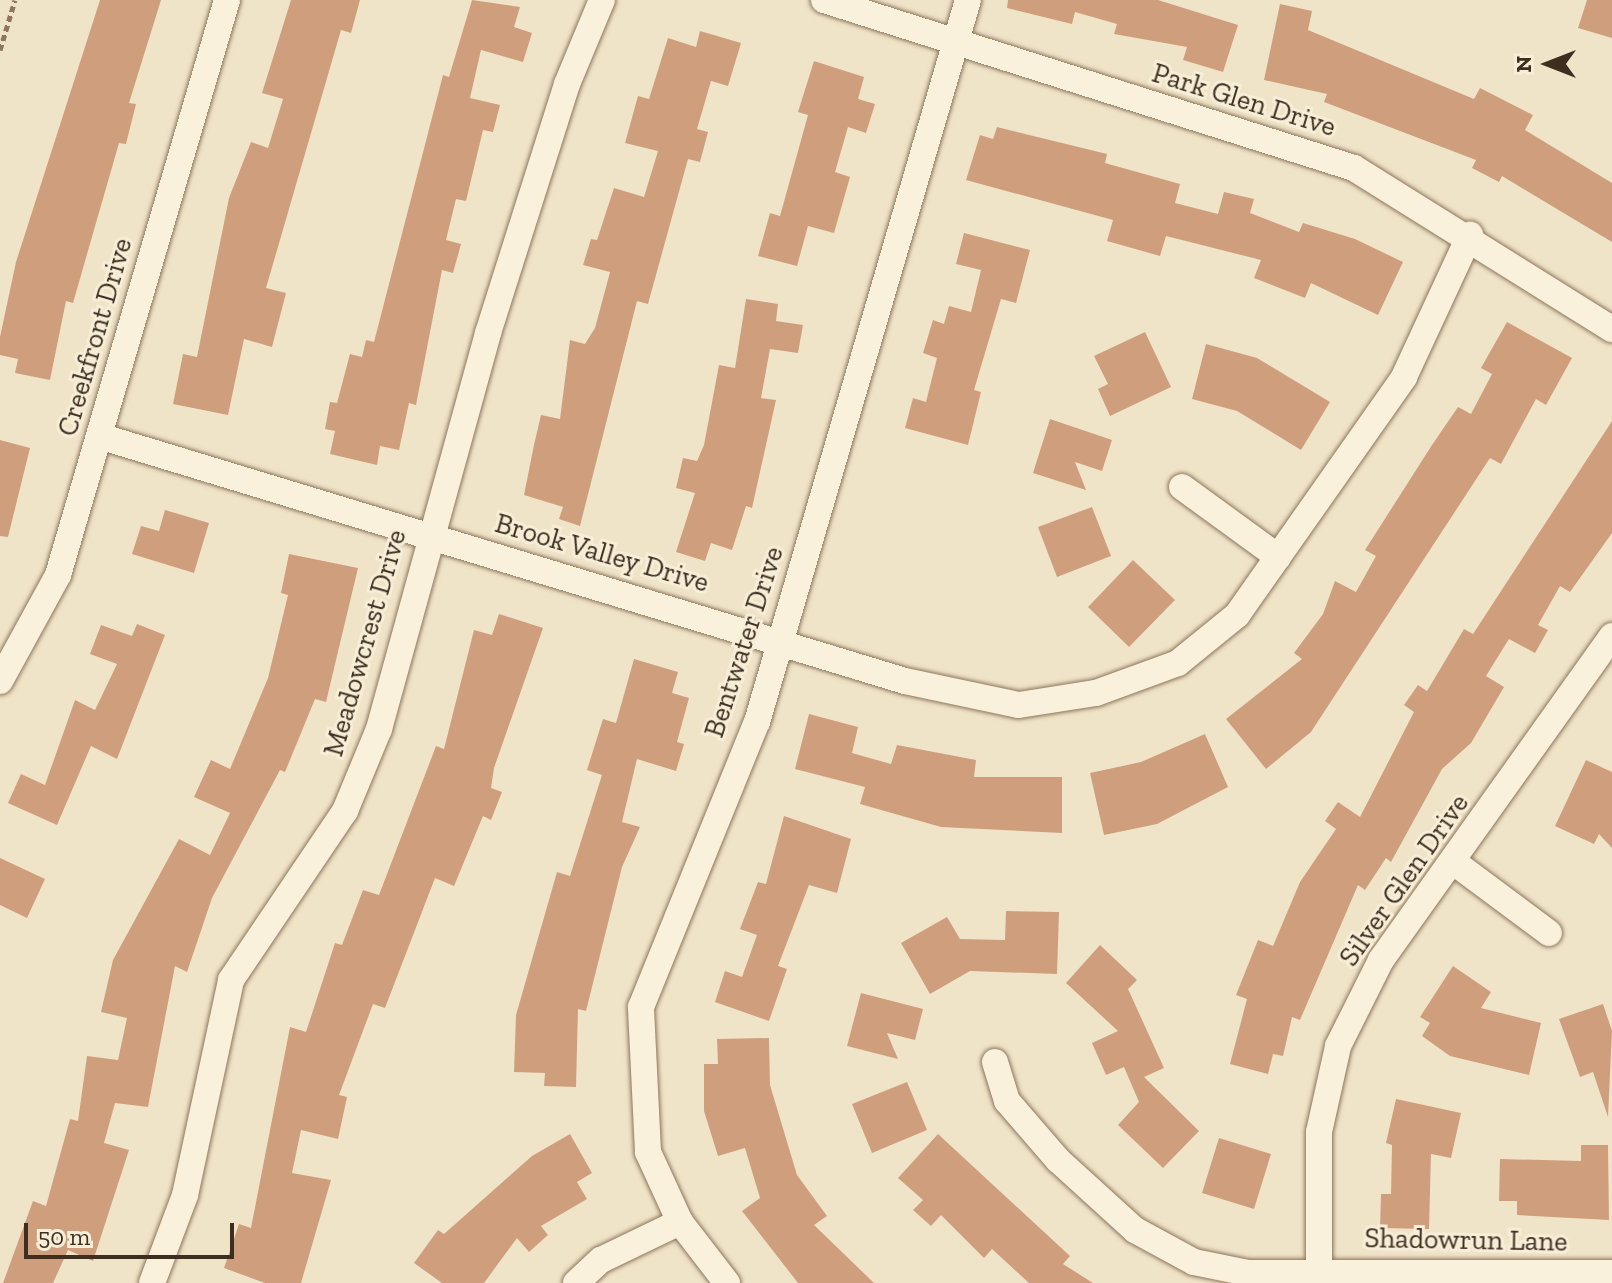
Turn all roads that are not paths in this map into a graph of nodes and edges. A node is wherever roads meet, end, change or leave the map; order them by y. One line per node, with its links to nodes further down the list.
1 (227, 0): 8 (street, Creekfront Drive)
2 (602, 0): 10 (street, Meadowcrest Drive)
3 (824, 0): 5 (street, Park Glen Drive)
4 (968, 0): 5 (street, Bentwater Drive)
5 (956, 43): 6 (street, Park Glen Drive); 13 (street, Bentwater Drive)
6 (1470, 235): 7 (street, Park Glen Drive); 11 (street, Brook Valley Drive)
7 (1612, 329)
8 (99, 436): 10 (street, Brook Valley Drive); 14 (street, Creekfront Drive)
9 (1182, 487): 11 (street)
10 (430, 537): 13 (street, Brook Valley Drive); 21 (street, Meadowcrest Drive)
11 (1278, 557): 13 (street, Brook Valley Drive)
12 (1612, 636): 15 (street, Silver Glen Drive)
13 (781, 638): 18 (street, Bentwater Drive)
14 (0, 681)
15 (1455, 863): 16 (street); 20 (street, Silver Glen Drive)
16 (1549, 933)
17 (995, 1062): 20 (street, Shadowrun Lane)
18 (680, 1222): 22 (street); 23 (street, Bentwater Drive)
19 (1612, 1273): 20 (street, Shadowrun Lane)
20 (1319, 1276)
21 (152, 1283)
22 (576, 1283)
23 (727, 1283)

